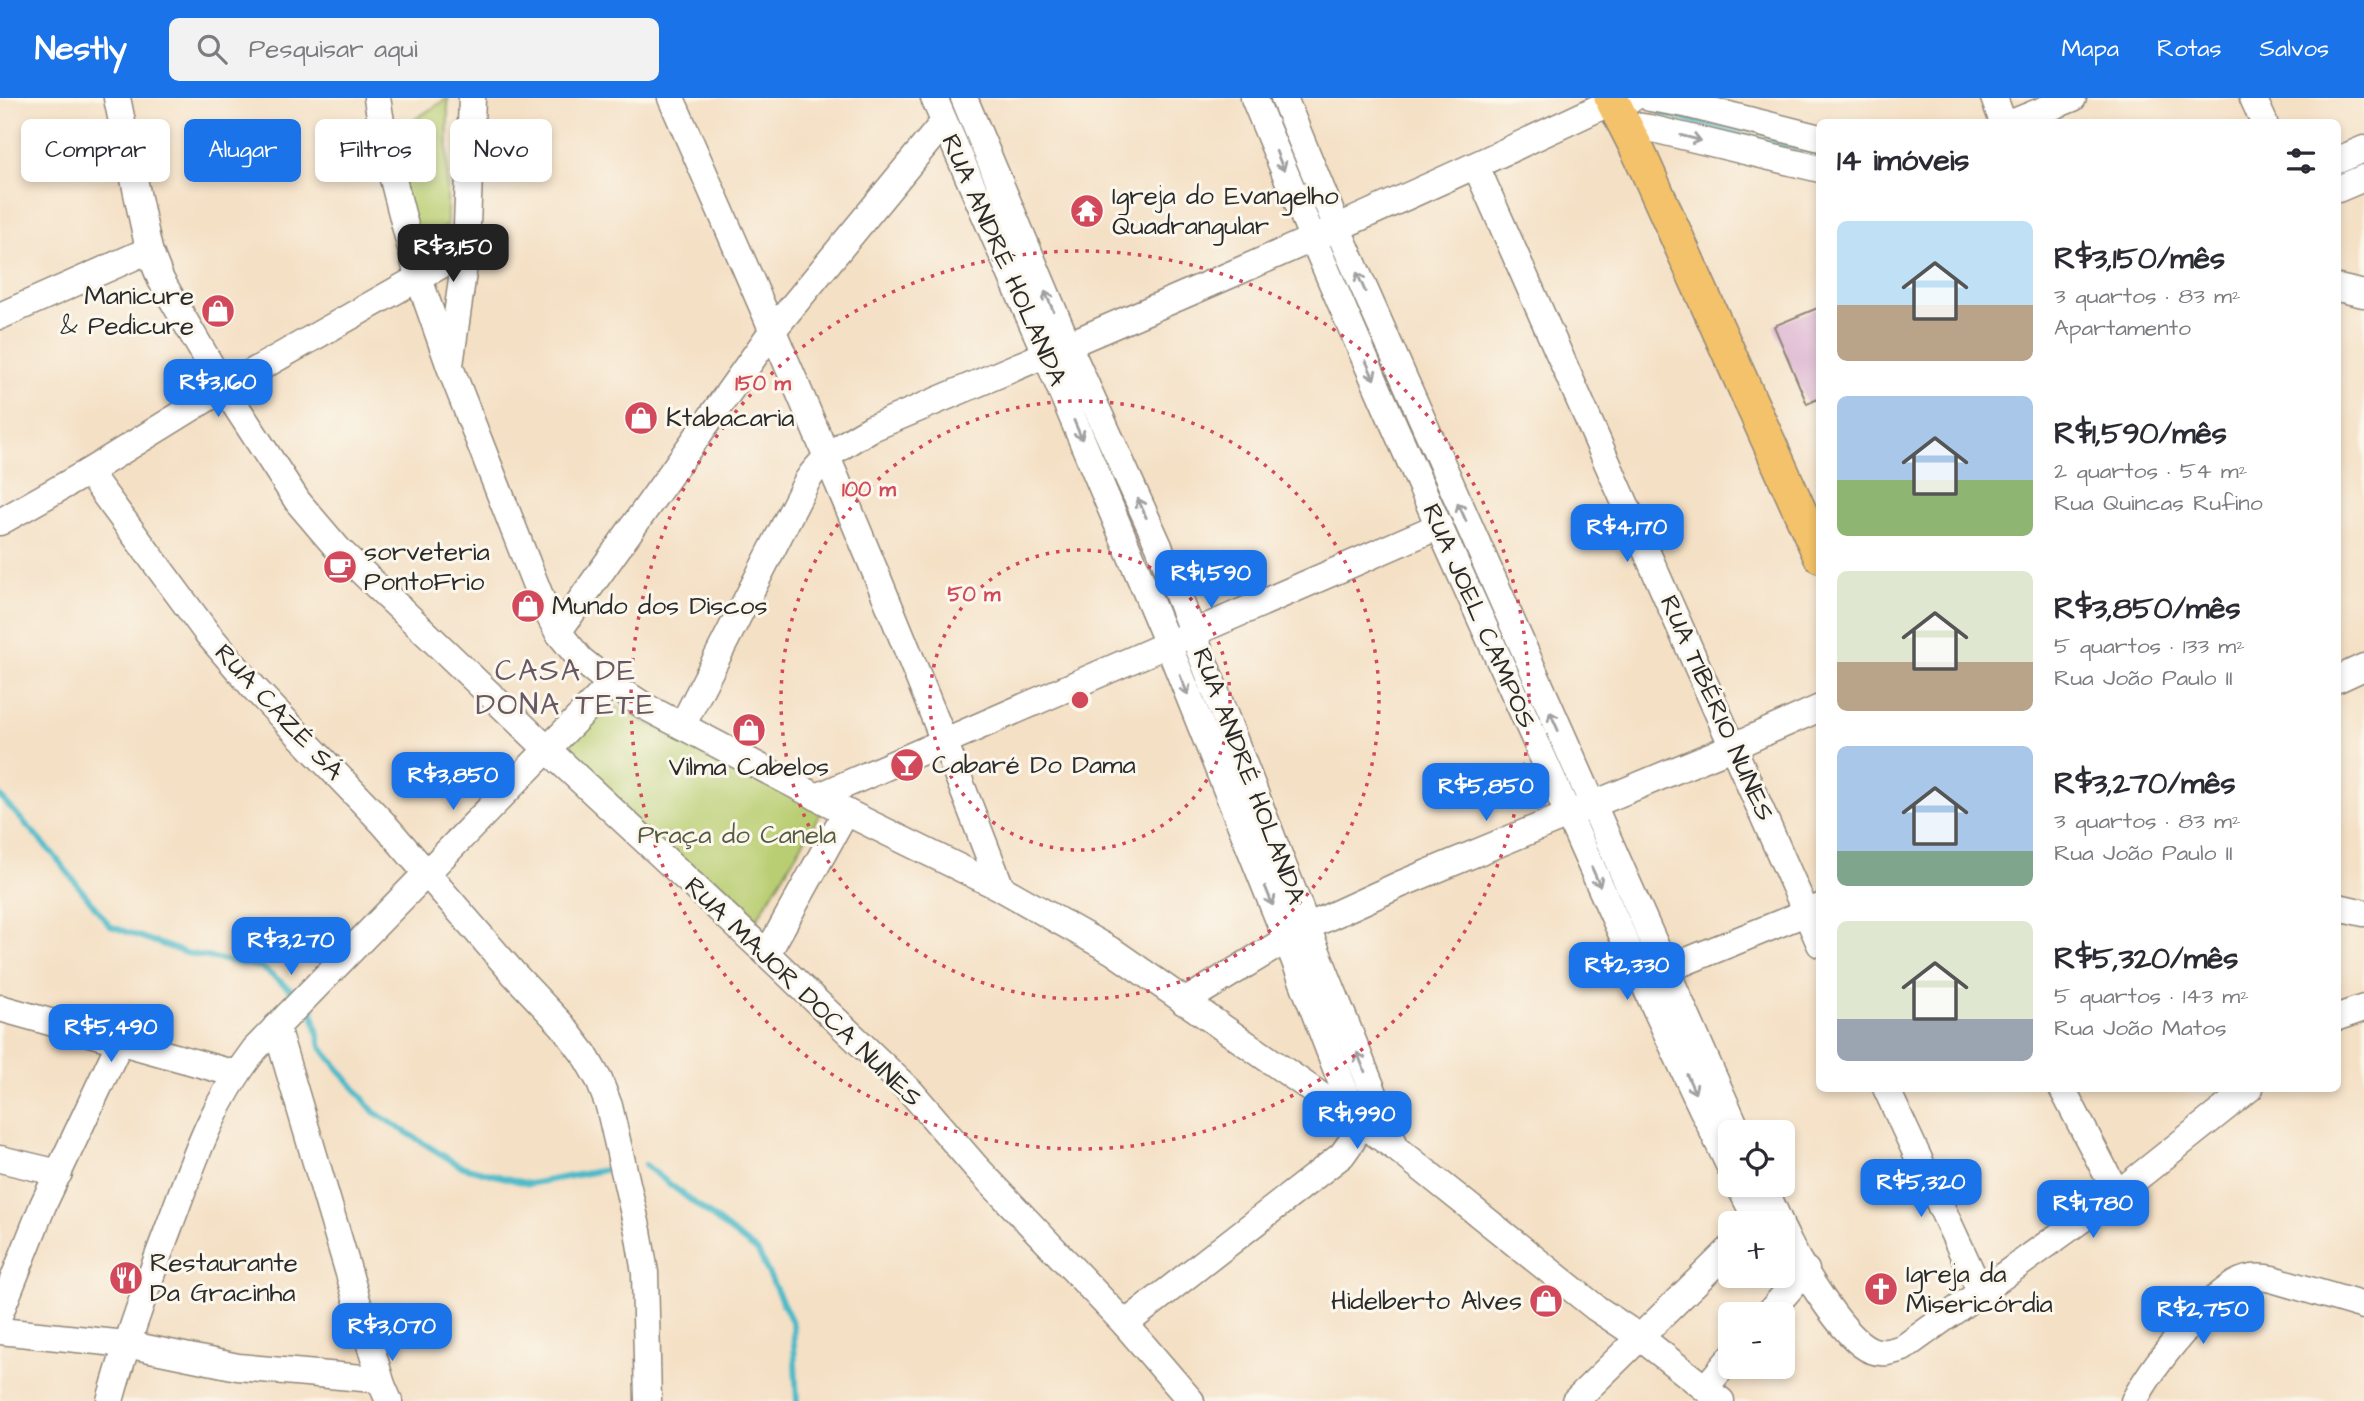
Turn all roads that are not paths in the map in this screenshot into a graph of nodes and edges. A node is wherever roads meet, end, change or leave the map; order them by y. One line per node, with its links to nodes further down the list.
1 (117, 98): 23 (street, RUA MAJOR DOCA NUNES)
2 (377, 98): 25 (street)
3 (472, 98): 24 (street)
4 (671, 98): 29 (street)
5 (1254, 98): 22 (street, RUA JOEL CAMPOS, one-way to 22)
6 (1284, 98): 21 (street, RUA JOEL CAMPOS)
7 (2073, 98): 11 (street)
8 (2253, 98): 13 (street)
9 (966, 99): 30 (street, RUA ANDRÉ HOLANDA, one-way to 9)
10 (1631, 106): 14 (street); 17 (street); 18 (street, one-way to 18); 35 (main road); 38 (main road)
11 (2004, 109)
12 (939, 110): 29 (street); 30 (street, RUA ANDRÉ HOLANDA)
13 (2263, 119)
14 (1816, 137)
15 (2364, 149): 16 (street)
16 (2341, 159)
17 (1476, 166): 21 (street); 48 (street, RUA TIBÉRIO NUNES)
18 (1816, 168)
19 (2364, 178): 20 (street)
20 (2341, 188)
21 (1337, 227): 22 (street); 51 (street, RUA JOEL CAMPOS, one-way to 21)
22 (1312, 239): 30 (street); 37 (street, RUA JOEL CAMPOS, one-way to 37)
23 (149, 250): 28 (street); 32 (street, RUA MAJOR DOCA NUNES)
24 (466, 251): 25 (street); 31 (street)
25 (418, 276): 31 (street); 32 (street)
26 (2341, 289): 27 (street)
27 (2364, 293)
28 (0, 316)
29 (773, 330): 33 (street); 39 (street)
30 (1057, 350): 33 (street); 40 (street, RUA ANDRÉ HOLANDA, one-way to 30); 41 (street, RUA ANDRÉ HOLANDA, one-way to 41)
31 (450, 367): 39 (street)
32 (224, 388): 34 (street); 49 (street, RUA MAJOR DOCA NUNES)
33 (827, 457): 46 (street); 47 (street)
34 (88, 472): 36 (street); 53 (street, RUA CAZÉ SÁ)
35 (1816, 502)
36 (0, 522)
37 (1438, 526): 40 (street); 51 (street, RUA JOEL CAMPOS)
38 (1816, 546)
39 (558, 632): 44 (street)
40 (1194, 632): 41 (street); 58 (street, RUA ANDRÉ HOLANDA)
41 (1168, 644): 47 (street); 58 (street, RUA ANDRÉ HOLANDA, one-way to 58)
42 (2364, 667): 43 (street)
43 (2341, 678)
44 (611, 684): 46 (street); 49 (street)
45 (1816, 710): 48 (street)
46 (682, 726): 50 (street)
47 (946, 741): 50 (street); 54 (street)
48 (1734, 746): 51 (street); 56 (street, RUA TIBÉRIO NUNES)
49 (548, 750): 53 (street); 59 (street, RUA MAJOR DOCA NUNES)
50 (817, 797): 52 (street)
51 (1580, 810): 58 (street); 60 (street, RUA JOEL CAMPOS)
52 (846, 812): 54 (street); 59 (street)
53 (426, 873): 65 (street); 94 (street, RUA CAZÉ SÁ)
54 (1001, 888): 61 (street)
55 (2341, 908): 57 (street)
56 (1814, 910): 60 (street)
57 (2364, 913)
58 (1296, 932): 61 (street); 72 (street, RUA ANDRÉ HOLANDA); 74 (street, RUA ANDRÉ HOLANDA, one-way to 58)
59 (767, 954): 87 (street, RUA MAJOR DOCA NUNES)
60 (1654, 974): 71 (street, RUA JOEL CAMPOS); 73 (street, RUA JOEL CAMPOS, one-way to 73)
61 (1184, 1002): 72 (street)
62 (0, 1008): 66 (street)
63 (2364, 1008): 64 (street)
64 (2341, 1016)
65 (282, 1021): 67 (street); 91 (street)
66 (120, 1042): 67 (street); 76 (street)
67 (236, 1074): 90 (street)
68 (1888, 1092): 83 (street)
69 (2064, 1092): 77 (street)
70 (2245, 1092): 77 (street)
71 (1732, 1120)
72 (1357, 1123): 74 (street); 87 (street)
73 (1718, 1136)
74 (1396, 1147): 89 (street)
75 (0, 1159): 76 (street)
76 (59, 1172): 86 (street)
77 (2117, 1194): 83 (street)
78 (1750, 1197): 79 (street)
79 (1763, 1211)
80 (1795, 1254): 82 (street)
81 (1718, 1261): 89 (street)
82 (1806, 1270): 83 (street); 84 (street)
83 (1981, 1293)
84 (1778, 1302)
85 (2364, 1306): 97 (street)
86 (0, 1313)
87 (1125, 1324): 95 (street, RUA MAJOR DOCA NUNES)
88 (0, 1331): 90 (street)
89 (1641, 1338): 92 (street); 96 (street)
90 (125, 1344): 91 (street); 93 (street)
91 (386, 1393)
92 (1713, 1394)
93 (110, 1401)
94 (648, 1401)
95 (1191, 1401)
96 (1575, 1401)
97 (2134, 1401)

